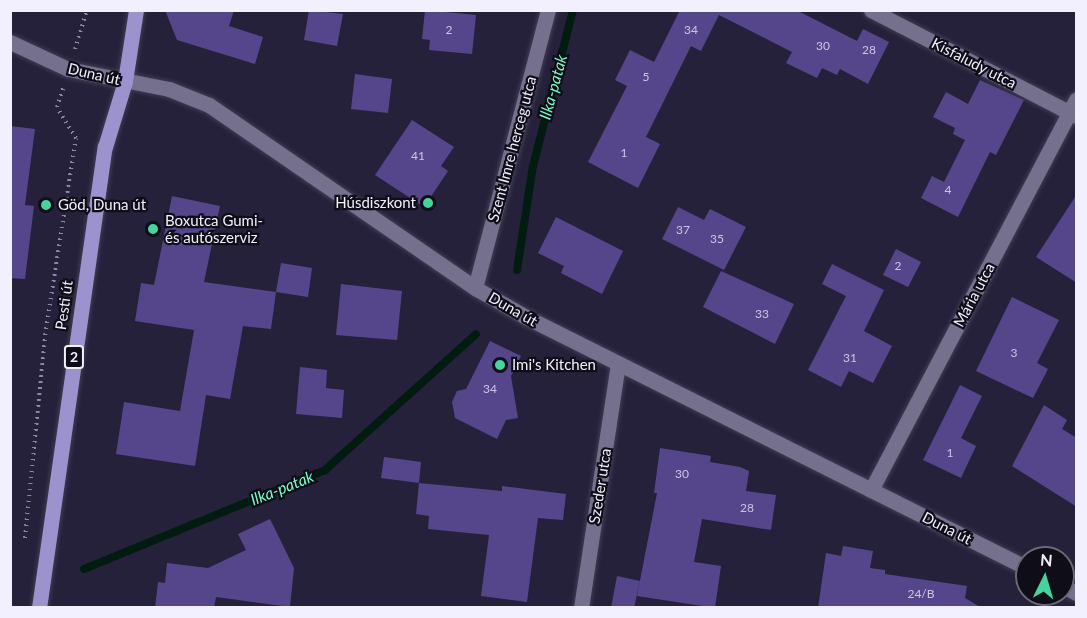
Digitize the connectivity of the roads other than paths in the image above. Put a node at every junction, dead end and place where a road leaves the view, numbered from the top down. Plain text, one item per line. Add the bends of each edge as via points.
1 (136, 10) edge
2 (548, 10) edge
3 (871, 10) edge
4 (10, 42) edge
5 (125, 81) junction
6 (1074, 110) edge
7 (476, 288) junction
8 (618, 363) junction
9 (871, 490) junction
10 (1015, 562) edge
11 (40, 601) edge
12 (581, 608) edge

1 - 5 main road, Pesti út / 2
2 - 7 street, Szent Imre herceg utca
3 - 6 street, Kisfaludy utca
4 - 5 street, Duna út via 68,69
5 - 7 street, Duna út via 169,89 209,105
5 - 11 main road, Pesti út / 2 via 105,147
6 - 9 street, Mária utca
7 - 8 street, Duna út
8 - 9 street, Duna út
8 - 12 street, Szeder utca
9 - 10 street, Duna út

